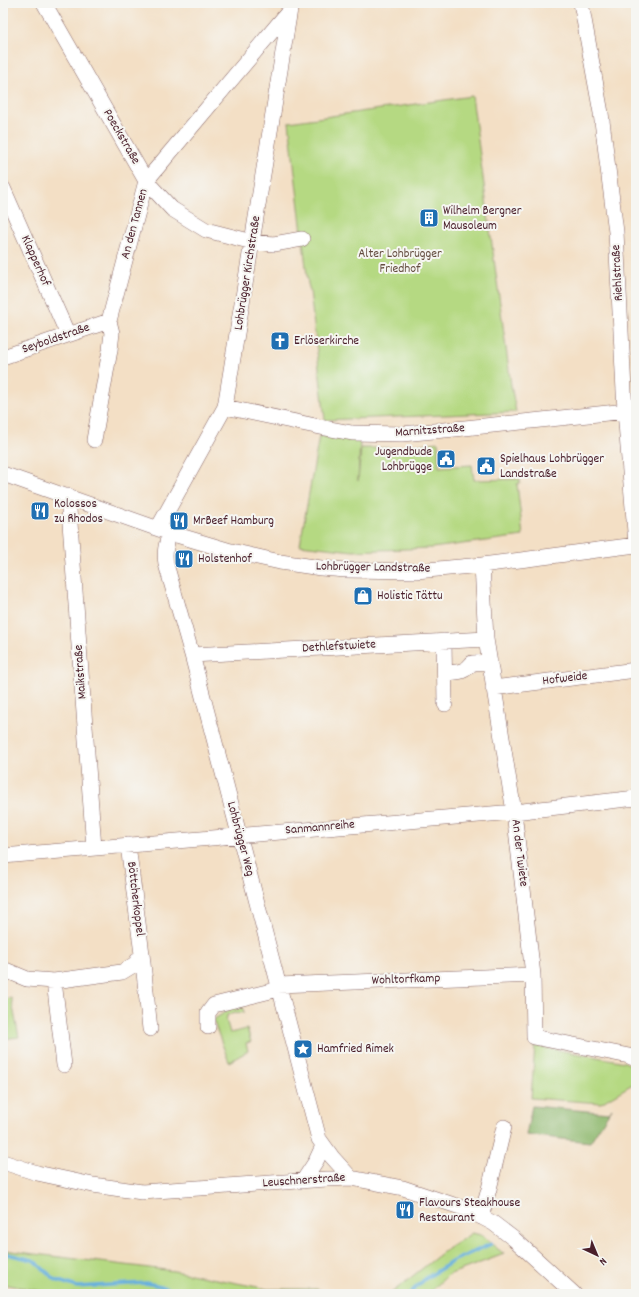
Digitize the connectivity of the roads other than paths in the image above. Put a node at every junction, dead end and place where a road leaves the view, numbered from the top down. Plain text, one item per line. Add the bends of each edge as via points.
1 (44, 3) edge
2 (581, 3) edge
3 (291, 6) edge
4 (146, 181) junction
5 (3, 188) edge
6 (302, 239) dead end
7 (253, 242) junction
8 (109, 320) junction
9 (68, 335) junction
10 (3, 357) edge
11 (225, 407) junction
12 (631, 410) edge
13 (94, 440) dead end
14 (3, 474) edge
15 (68, 496) junction
16 (164, 530) junction
17 (636, 545) edge
18 (482, 565) junction
19 (486, 639) junction
20 (444, 641) junction
21 (192, 655) junction
22 (490, 662) junction
23 (636, 670) edge
24 (445, 673) junction
25 (494, 688) junction
26 (445, 704) dead end
27 (636, 798) edge
28 (514, 812) junction
29 (239, 835) junction
30 (128, 845) junction
31 (94, 848) junction
32 (3, 856) edge
33 (142, 954) junction
34 (3, 969) edge
35 (533, 975) junction
36 (54, 981) junction
37 (279, 987) junction
38 (208, 1027) dead end
39 (150, 1029) dead end
40 (636, 1059) edge
41 (64, 1065) dead end
42 (504, 1127) dead end
43 (323, 1146) junction
44 (3, 1162) edge
45 (351, 1178) junction
46 (303, 1181) junction
47 (481, 1216) junction
48 (574, 1294) edge

1 - 4 street, Poeckstraße
2 - 12 street, Riehlstraße via 601,113 616,232
3 - 4 street, An den Tannen
3 - 7 street, Lohbrügger Kirchstraße
4 - 7 street, Poeckstraße via 172,209 206,230
4 - 8 street, An den Tannen
5 - 9 street, Klapperhof
6 - 7 street, Poeckstraße via 274,244
7 - 11 street, Lohbrügger Kirchstraße
8 - 9 street, Seyboldstraße
8 - 13 street, An den Tannen via 112,333 110,350
9 - 10 street, Seyboldstraße
11 - 12 street, Marnitzstraße via 352,433 402,434
11 - 16 street, Lohbrügger Kirchstraße
12 - 17 street, Riehlstraße
14 - 15 street, Lohbrügger Landstraße
15 - 16 street, Lohbrügger Landstraße
15 - 31 street, Maikstraße
16 - 18 street, Lohbrügger Landstraße via 260,558 321,568 416,571
16 - 21 street, Lohbrügger Weg via 164,556
17 - 18 street, Lohbrügger Landstraße
18 - 19 street, An der Twiete
19 - 20 street, Dethlefstwiete
19 - 22 street, An der Twiete
20 - 21 street, Dethlefstwiete
20 - 24 street
21 - 29 street, Lohbrügger Weg
22 - 24 street via 472,664 464,672
22 - 25 street, An der Twiete
23 - 25 street, Hofweide
24 - 26 street
25 - 28 street, An der Twiete
27 - 28 street, Sanmannreihe
28 - 29 street, Sanmannreihe
28 - 35 street, An der Twiete
29 - 30 street, Sanmannreihe
29 - 37 street, Lohbrügger Weg
30 - 31 street, Sanmannreihe
30 - 33 street, Böttcherkoppel
31 - 32 street, Sanmannreihe
33 - 36 street, Böttcherkoppel via 135,964 122,972
33 - 39 street, Böttcherkoppel
34 - 36 street, Böttcherkoppel via 27,979
35 - 37 street, Wohltorfkamp
35 - 40 street, An der Twiete via 534,1037
36 - 41 street
37 - 38 street, Wohltorfkamp via 214,1005 208,1013
37 - 43 street, Lohbrügger Weg
42 - 47 street
43 - 45 street, Lohbrügger Weg
43 - 46 street
44 - 46 street, Leuschnerstraße via 37,1173 142,1192
45 - 46 street, Leuschnerstraße
45 - 47 street, Leuschnerstraße via 403,1188
47 - 48 street, Leuschnerstraße via 514,1239

